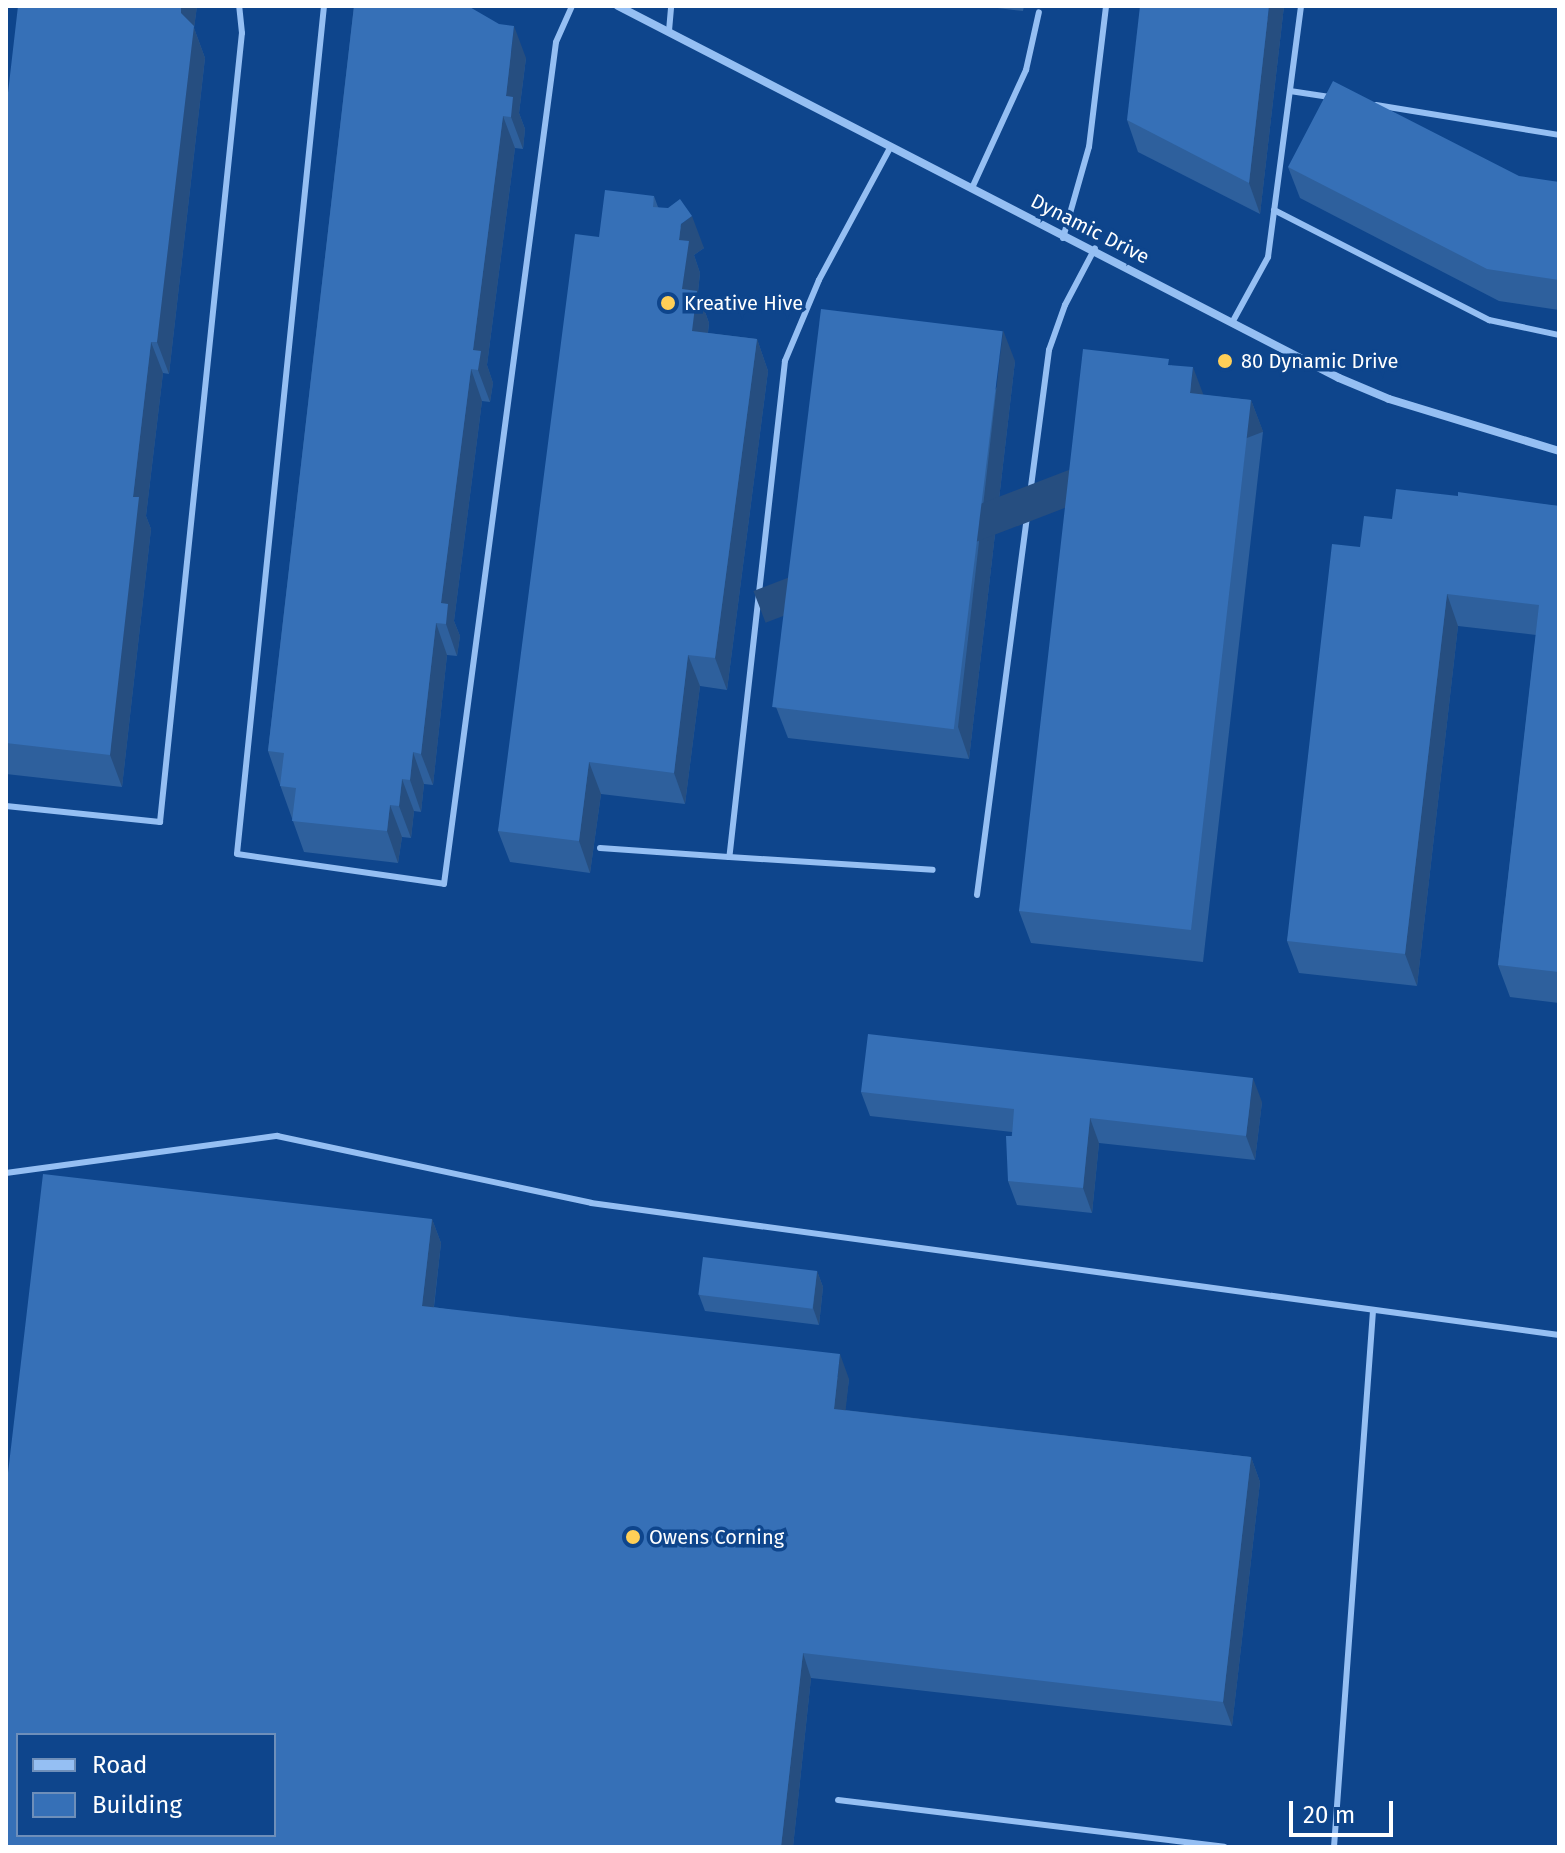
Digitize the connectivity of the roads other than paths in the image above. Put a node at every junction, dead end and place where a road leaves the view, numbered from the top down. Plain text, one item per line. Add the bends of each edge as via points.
1 (239, 6) edge
2 (324, 6) edge
3 (572, 6) edge
4 (618, 6) edge
5 (671, 6) edge
6 (1106, 6) edge
7 (1301, 6) edge
8 (1039, 12) dead end
9 (669, 31) junction
10 (1290, 91) junction
11 (1335, 98) edge
12 (1364, 103) edge
13 (1559, 135) edge
14 (890, 148) junction
15 (972, 188) junction
16 (1274, 210) junction
17 (1064, 236) junction
18 (1095, 248) junction
19 (1233, 321) junction
20 (1559, 335) edge
21 (1559, 451) edge
22 (6, 806) edge
23 (600, 848) dead end
24 (729, 857) junction
25 (933, 870) dead end
26 (977, 895) dead end
27 (6, 1173) edge
28 (1373, 1311) junction
29 (1559, 1335) edge
30 (838, 1800) dead end
31 (1224, 1847) edge
32 (1334, 1847) edge

1 - 22 lane via 242,33 160,822
2 - 3 lane via 237,854 444,884 556,42
4 - 9 street, Dynamic Drive
5 - 9 lane
6 - 17 lane via 1089,147
7 - 10 lane
8 - 15 lane via 1026,70
9 - 14 street, Dynamic Drive
10 - 11 lane
10 - 16 lane
12 - 13 lane
14 - 15 street, Dynamic Drive
14 - 24 lane via 819,280 785,361
15 - 17 street, Dynamic Drive
16 - 19 lane via 1268,257
16 - 20 lane via 1489,320
17 - 18 street, Dynamic Drive
18 - 19 street, Dynamic Drive
18 - 26 lane via 1061,312 1049,350
19 - 21 street, Dynamic Drive via 1389,399
23 - 24 lane
24 - 25 lane
27 - 28 lane via 277,1136 591,1203
28 - 29 lane
28 - 32 lane
30 - 31 lane

